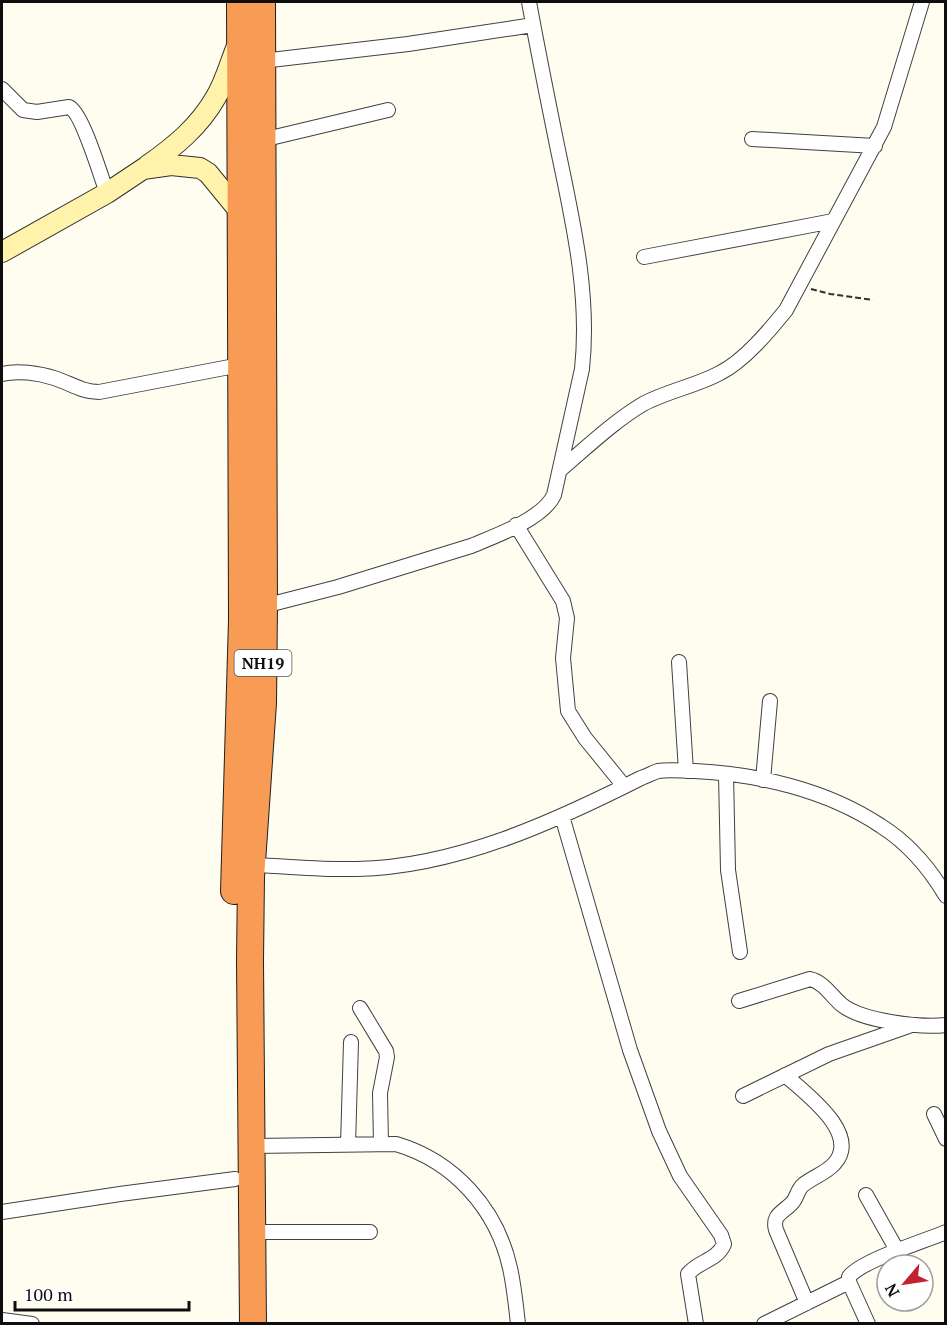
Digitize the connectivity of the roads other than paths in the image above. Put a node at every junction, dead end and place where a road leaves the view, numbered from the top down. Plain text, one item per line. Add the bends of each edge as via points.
1 (240, 2) edge
2 (262, 2) edge
3 (529, 2) edge
4 (922, 2) edge
5 (533, 25) junction
6 (240, 37) junction
7 (262, 61) junction
8 (2, 89) edge
9 (388, 110) dead end
10 (752, 139) dead end
11 (262, 140) junction
12 (875, 146) junction
13 (143, 169) junction
14 (107, 193) junction
15 (240, 212) junction
16 (833, 222) junction
17 (2, 252) edge
18 (644, 257) dead end
19 (240, 365) junction
20 (2, 374) edge
21 (560, 470) junction
22 (516, 525) junction
23 (257, 615) junction
24 (679, 662) dead end
25 (770, 701) dead end
26 (686, 771) junction
27 (726, 774) junction
28 (763, 780) junction
29 (624, 786) junction
30 (562, 816) junction
31 (252, 865) junction
32 (945, 896) edge
33 (740, 952) dead end
34 (739, 1001) dead end
35 (360, 1008) dead end
36 (945, 1025) edge
37 (909, 1026) junction
38 (351, 1042) dead end
39 (785, 1075) junction
40 (743, 1096) dead end
41 (934, 1114) dead end
42 (945, 1139) edge
43 (381, 1144) junction
44 (348, 1145) junction
45 (252, 1146) junction
46 (235, 1179) junction
47 (866, 1195) dead end
48 (2, 1212) edge
49 (253, 1232) junction
50 (370, 1232) dead end
51 (945, 1233) edge
52 (898, 1252) junction
53 (849, 1282) junction
54 (807, 1303) junction
55 (2, 1320) edge
56 (32, 1323) edge
57 (237, 1323) edge
58 (253, 1323) edge
59 (518, 1323) edge
60 (696, 1323) edge
61 (764, 1323) edge
62 (868, 1323) edge

1 - 6 highway, NH19
2 - 7 highway, NH19
3 - 5 street
4 - 12 street via 894,99
5 - 7 street
5 - 21 street via 584,297 582,369
6 - 13 street via 216,97 195,126
6 - 15 highway, NH19
7 - 11 highway, NH19
8 - 14 street via 23,110 74,109
9 - 11 street
10 - 12 street
11 - 23 highway, NH19
12 - 16 street
13 - 14 street
13 - 15 street via 171,165 200,168
14 - 17 street
15 - 19 highway, NH19
16 - 18 street
16 - 21 street via 786,310 731,367 645,403
19 - 20 street via 99,392 87,392 54,378 18,372
19 - 23 highway, NH19
21 - 22 street via 550,503
22 - 23 street via 471,546
22 - 29 street via 563,601 567,618 563,658 568,711
23 - 31 highway, NH19 via 262,703
23 - 46 highway, NH19 via 234,841
24 - 26 street
25 - 28 street
26 - 27 street
26 - 29 street via 658,771
27 - 28 street
27 - 33 street via 728,870
28 - 32 street via 823,797 883,826 925,864
29 - 30 street
30 - 31 street via 488,845 395,866 356,869
30 - 60 street via 630,1050 659,1131 680,1176 722,1235 724,1244 717,1256 688,1274
31 - 45 highway, NH19
34 - 37 street via 810,979 849,1009
35 - 43 street via 387,1057 380,1093
36 - 37 street
37 - 39 street via 829,1054
38 - 44 street
39 - 40 street
39 - 54 street via 828,1116 840,1135 840,1157 834,1165 802,1186 775,1219
41 - 42 street
43 - 44 street
43 - 59 street via 408,1147 434,1161 455,1174 477,1196 510,1267
44 - 45 street
45 - 49 highway, NH19
46 - 48 street
46 - 57 highway, NH19
47 - 52 street
49 - 50 street
49 - 58 highway, NH19
51 - 52 street
52 - 53 street via 852,1273
53 - 54 street
53 - 62 street
54 - 61 street
55 - 56 street

